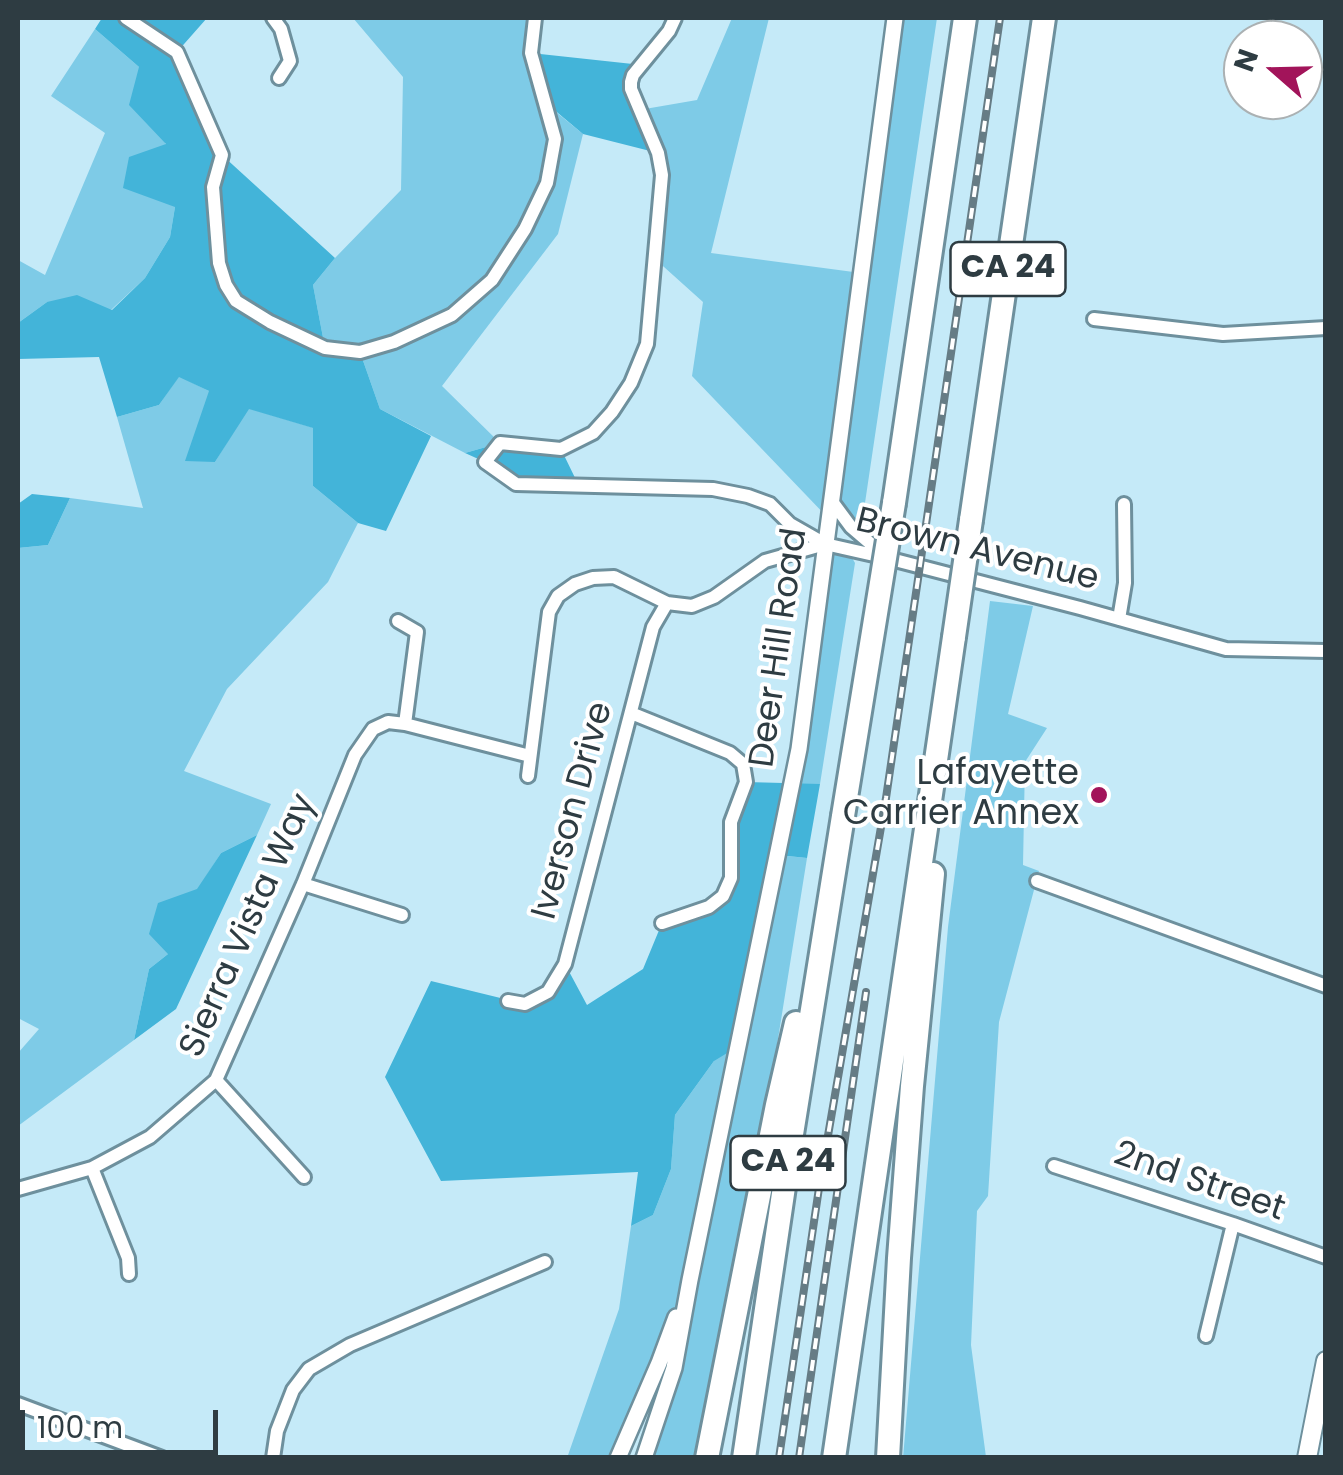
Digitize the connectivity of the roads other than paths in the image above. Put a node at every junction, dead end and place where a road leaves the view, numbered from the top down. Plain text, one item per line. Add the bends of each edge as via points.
1 (126, 18) edge
2 (273, 18) edge
3 (534, 18) edge
4 (675, 18) edge
5 (895, 18) edge
6 (965, 18) edge
7 (1044, 18) edge
8 (279, 78) dead end
9 (1094, 319) dead end
10 (1326, 328) edge
11 (831, 500) junction
12 (1124, 504) dead end
13 (826, 544) junction
14 (887, 558) junction
15 (666, 603) junction
16 (1119, 619) junction
17 (398, 621) dead end
18 (1326, 651) edge
19 (631, 714) junction
20 (405, 724) junction
21 (943, 738) junction
22 (530, 756) junction
23 (528, 776) dead end
24 (834, 870) junction
25 (1037, 881) dead end
26 (303, 884) junction
27 (402, 915) dead end
28 (662, 923) dead end
29 (1326, 986) edge
30 (508, 1001) dead end
31 (216, 1080) junction
32 (1054, 1166) dead end
33 (92, 1168) junction
34 (304, 1177) dead end
35 (18, 1188) edge
36 (1233, 1224) junction
37 (1326, 1258) edge
38 (545, 1262) dead end
39 (129, 1274) dead end
40 (690, 1280) junction
41 (1206, 1336) dead end
42 (1326, 1362) edge
43 (18, 1404) edge
44 (162, 1458) edge
45 (273, 1458) edge
46 (618, 1458) edge
47 (644, 1458) edge
48 (707, 1458) edge
49 (744, 1458) edge
50 (834, 1458) edge
51 (888, 1458) edge
52 (1307, 1458) edge

1 - 3 street via 177,52 222,156 213,186 218,262 236,300 325,348 360,352 452,315 492,280 525,229 547,182 555,139 531,53
2 - 8 street via 290,61
4 - 13 street, Brown Avenue via 631,82 662,174 647,344 631,382 593,433 561,449 500,442 485,462 516,484 713,489 748,496
5 - 11 street, Deer Hill Road
6 - 24 highway, CA 24, bridge
7 - 21 highway, CA 24, bridge
9 - 10 street via 1223,334
11 - 13 street, Deer Hill Road
11 - 14 street
12 - 16 street
13 - 14 street, Brown Avenue
13 - 15 street via 765,560 692,606
13 - 40 street, Deer Hill Road via 798,749
14 - 16 street, Brown Avenue
15 - 19 street, Iverson Drive
15 - 22 street via 614,577 592,578 558,596 548,612
16 - 18 street, Brown Avenue via 1226,650
17 - 20 street via 417,632
19 - 28 street via 730,753 743,764 746,782 731,822 730,878 723,896
19 - 30 street, Iverson Drive via 565,964 548,992 525,1004
20 - 22 street
20 - 26 street, Sierra Vista Way via 388,722 373,730 355,755
21 - 50 highway, CA 24
21 - 51 highway via 904,1180
22 - 23 street
24 - 48 highway via 780,1091
24 - 49 highway, CA 24
25 - 29 street
26 - 27 street
26 - 31 street, Sierra Vista Way
31 - 33 street, Sierra Vista Way via 150,1138
31 - 34 street
32 - 36 street, 2nd Street
33 - 35 street, Sierra Vista Way
33 - 39 street
36 - 37 street, 2nd Street
36 - 41 street
38 - 45 street via 350,1344 309,1369 276,1431
40 - 46 street, Deer Hill Road
40 - 47 street, Deer Hill Road via 674,1368
42 - 52 main road
43 - 44 street

